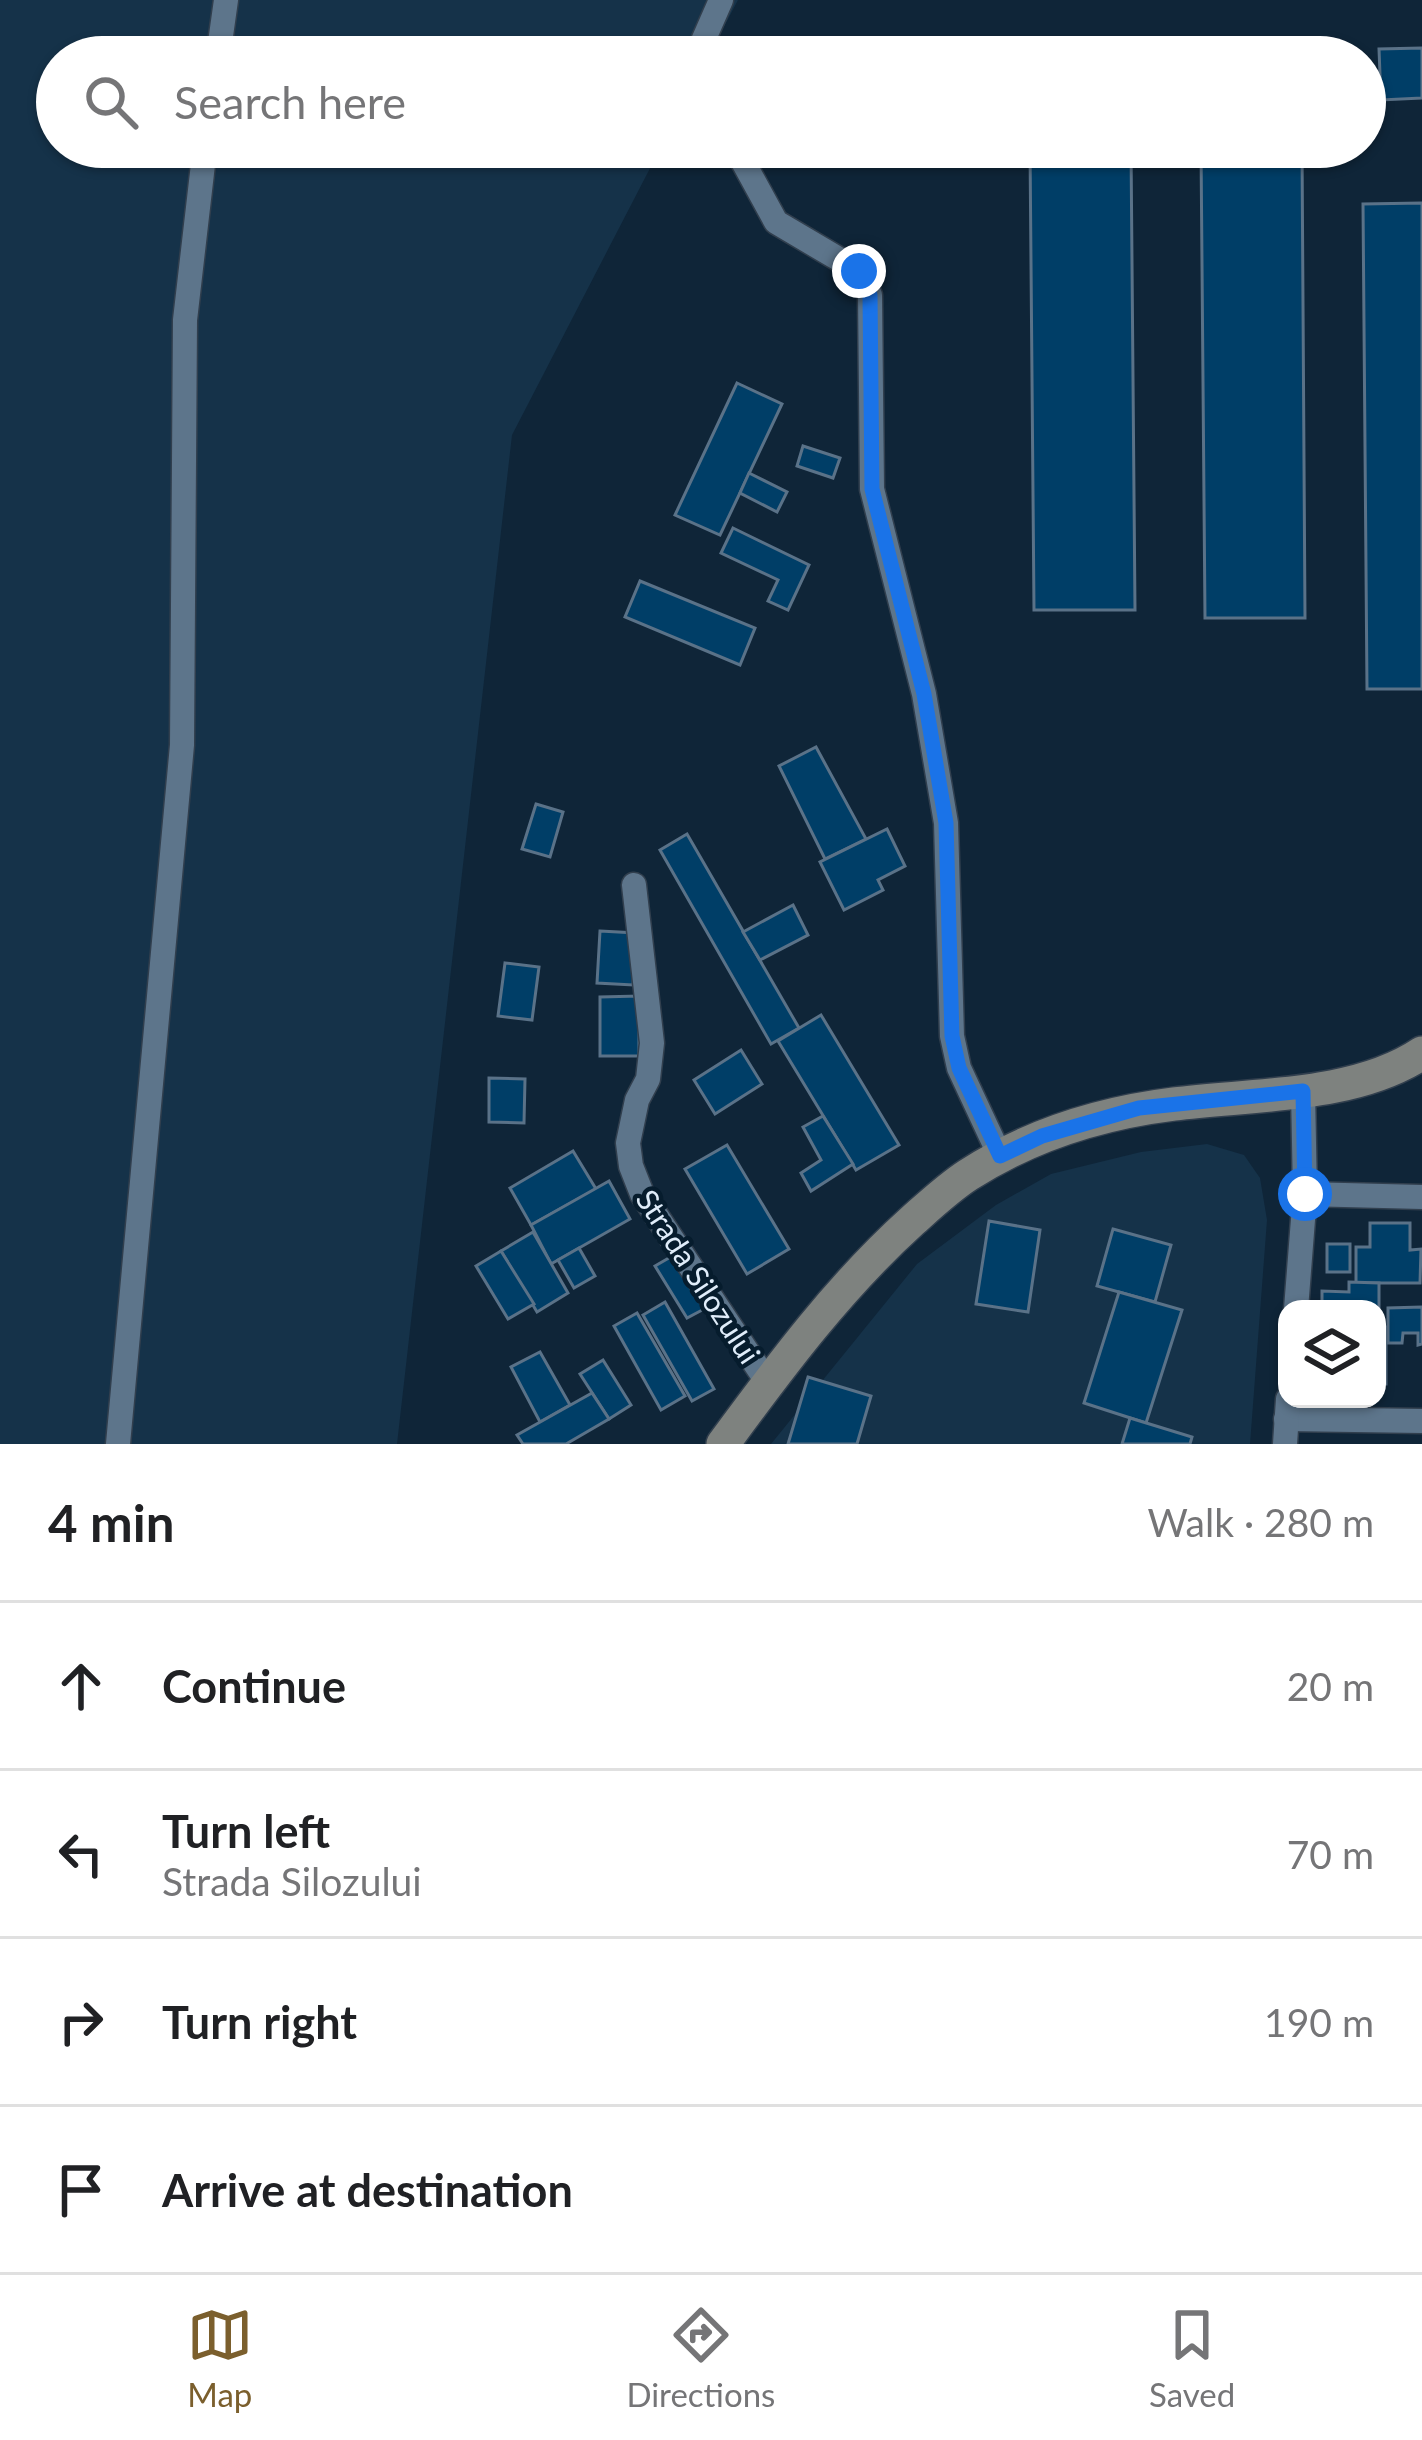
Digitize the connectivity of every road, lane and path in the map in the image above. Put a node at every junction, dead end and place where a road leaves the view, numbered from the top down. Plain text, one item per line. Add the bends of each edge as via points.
1 (226, 0) edge
2 (721, 0) edge
3 (221, 36) edge
4 (705, 36) edge
5 (203, 168) edge
6 (746, 168) edge
7 (634, 885) dead end
8 (1422, 1053) edge
9 (1303, 1091) junction
10 (1000, 1156) junction
11 (1305, 1194) junction
12 (1422, 1197) edge
13 (1297, 1300) edge
14 (768, 1383) junction
15 (1287, 1421) edge
16 (1422, 1421) edge
17 (118, 1444) edge
18 (723, 1444) edge

1 - 3 street
2 - 4 street
5 - 17 street via 185,320 182,745
6 - 10 street via 776,222 859,271 870,295 872,489 924,694 946,823 952,1036
7 - 14 street, Strada Silozului via 652,1043 628,1143 631,1166
8 - 9 main road, Strada Silozului via 1369,1078
9 - 10 main road, Strada Silozului via 1139,1108
9 - 11 street
10 - 14 main road, Strada Silozului via 872,1258
11 - 12 street
11 - 13 street
14 - 18 main road, Strada Silozului
15 - 16 street

